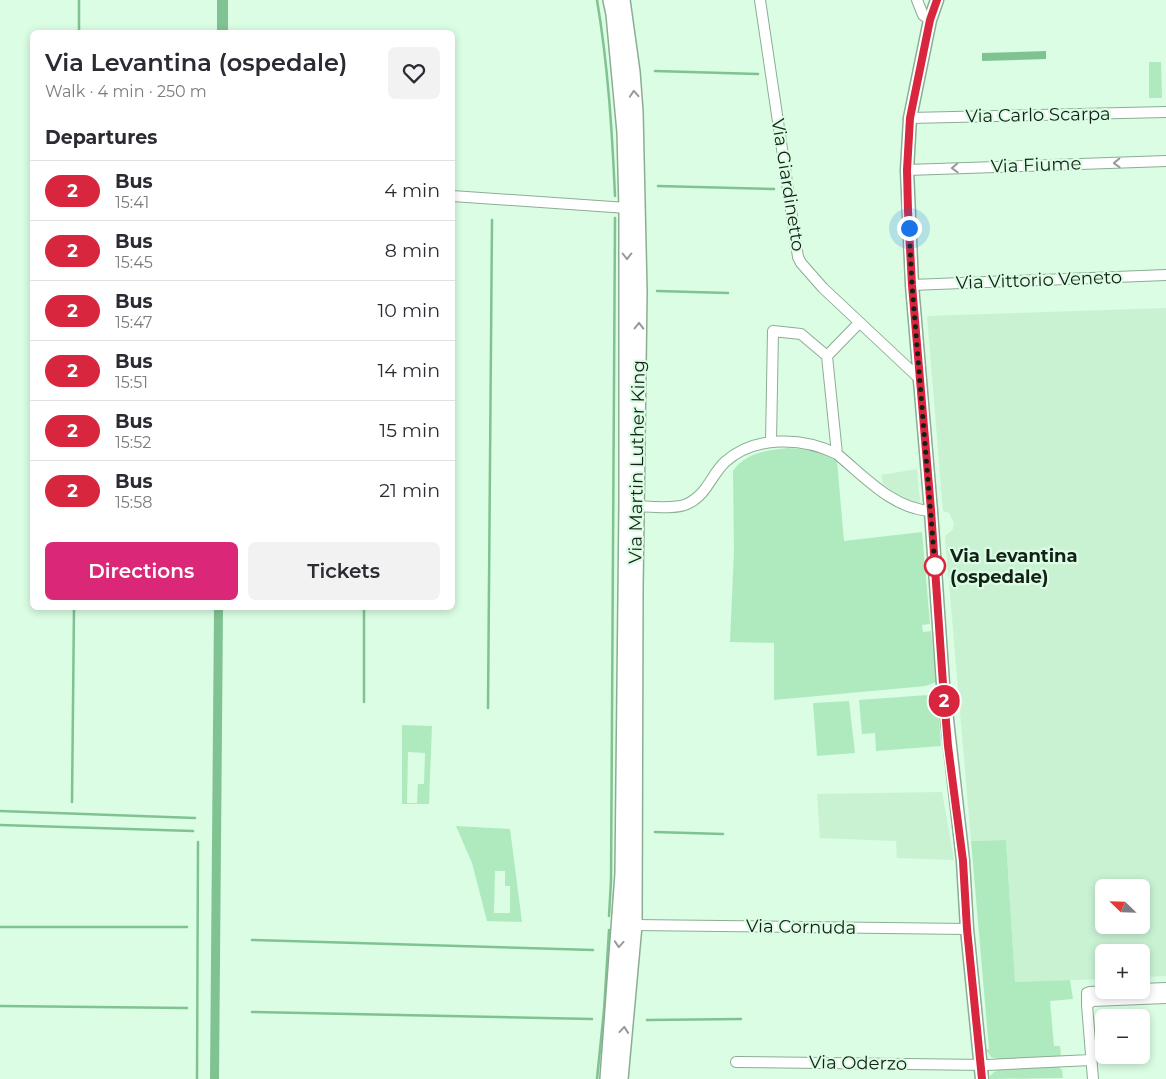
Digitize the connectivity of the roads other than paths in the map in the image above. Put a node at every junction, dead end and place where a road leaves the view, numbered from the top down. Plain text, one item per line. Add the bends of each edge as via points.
1 (611, 0) edge
2 (622, 0) edge
3 (760, 0) edge
4 (917, 0) edge
5 (937, 0) edge
6 (930, 20) junction
7 (1166, 112) edge
8 (910, 118) junction
9 (1166, 162) edge
10 (907, 170) junction
11 (455, 196) edge
12 (627, 208) junction
13 (1166, 275) edge
14 (912, 285) junction
15 (859, 323) junction
16 (828, 356) junction
17 (921, 380) junction
18 (771, 442) junction
19 (837, 454) junction
20 (632, 506) junction
21 (931, 510) junction
22 (627, 924) junction
23 (967, 929) junction
24 (1166, 988) edge
25 (1150, 989) edge
26 (1095, 992) edge
27 (1166, 998) edge
28 (1087, 1004) junction
29 (1091, 1060) junction
30 (736, 1062) dead end
31 (980, 1065) junction
32 (608, 1079) edge
33 (620, 1079) edge
34 (982, 1079) edge
35 (1093, 1079) edge

1 - 12 main road, Via Martin Luther King via 625,132
20 -> 2 main road, Via Martin Luther King via 639,292 637,179 632,72
3 - 15 street, Via Giardinetto via 798,258 812,277
4 - 6 street via 923,15
5 - 6 street
6 - 8 street
7 - 8 street, Via Carlo Scarpa
8 - 10 street
9 -> 10 street, Via Fiume
10 - 14 street
11 - 12 street
12 -> 20 main road, Via Martin Luther King
13 - 14 street, Via Vittorio Veneto
14 - 17 street
15 - 16 street
15 - 17 street, Via Giardinetto
16 - 18 street via 801,334 773,331
16 - 19 street
17 - 21 street
18 - 19 street via 806,443
18 - 20 street via 739,453 725,462 697,499 685,505
19 - 21 street via 895,500 914,509
20 - 22 main road, Via Martin Luther King via 625,589 623,866
21 - 23 street via 948,746 963,861
22 - 23 street, Via Cornuda
22 -> 32 main road, Via Martin Luther King
33 -> 22 main road, Via Martin Luther King
23 - 31 street
24 - 25 street
26 - 28 street via 1086,997
27 - 28 street via 1092,1001
28 - 29 street
29 - 31 street, Via Oderzo
29 - 35 street
30 - 31 street, Via Oderzo
31 - 34 street

